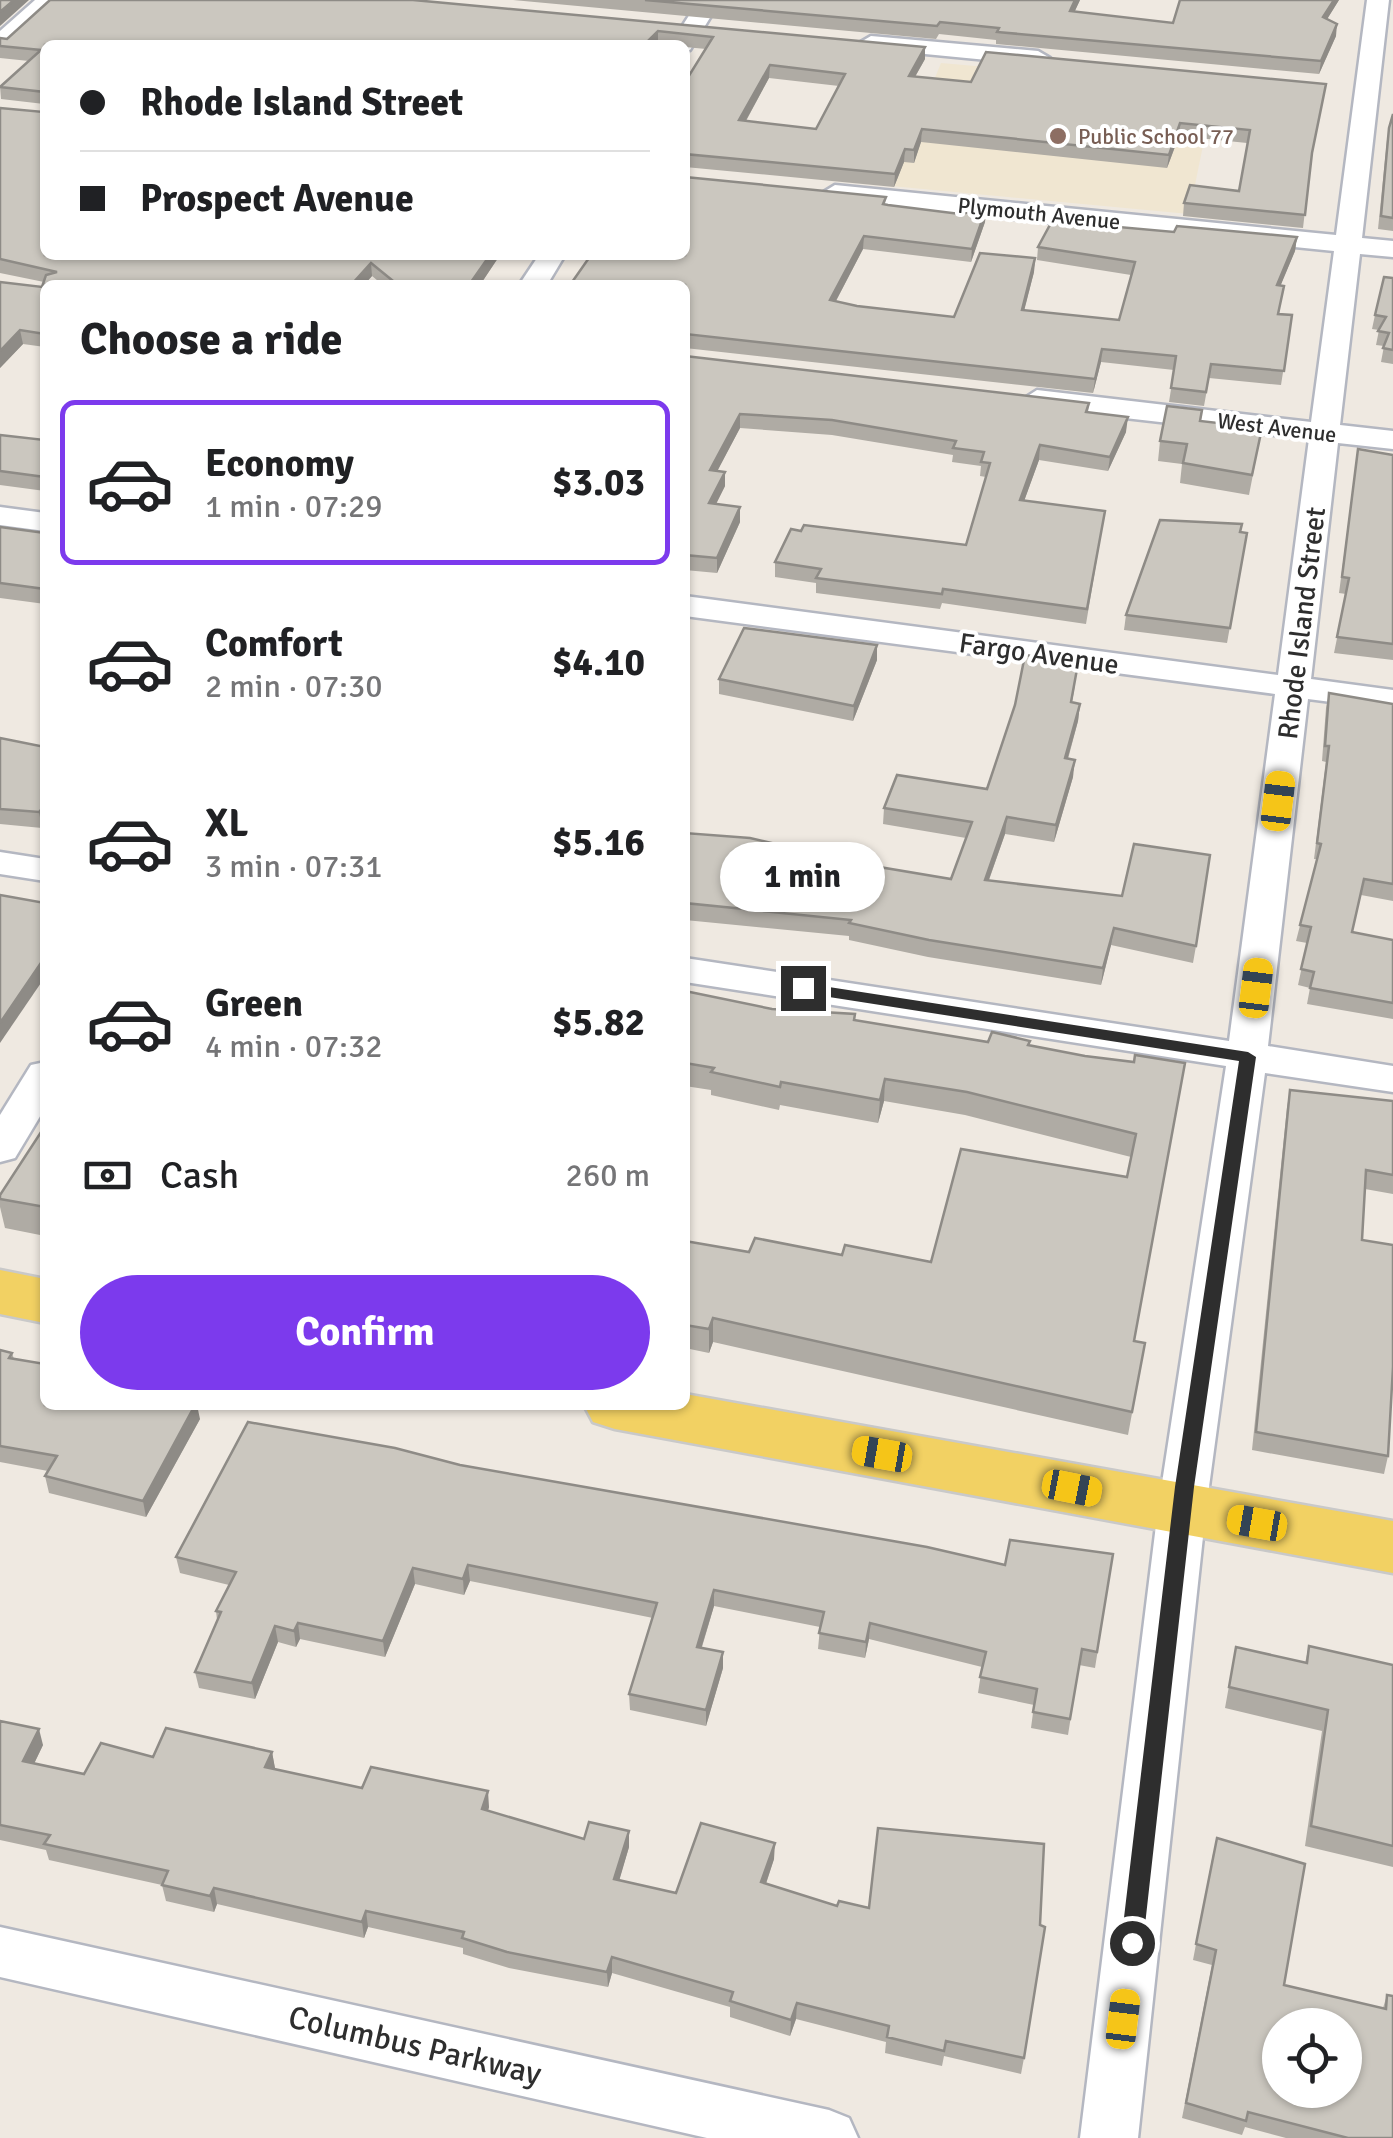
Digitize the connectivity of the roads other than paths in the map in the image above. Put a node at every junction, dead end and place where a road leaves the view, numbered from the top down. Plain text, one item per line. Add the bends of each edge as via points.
1 (48, 0) edge
2 (710, 0) edge
3 (1378, 0) edge
4 (664, 24) edge
5 (728, 30) edge
6 (687, 36) edge
7 (844, 40) edge
8 (0, 43) edge
9 (1057, 60) edge
10 (1365, 88) edge
11 (818, 191) edge
12 (1350, 244) junction
13 (1393, 249) edge
14 (1013, 396) edge
15 (1326, 432) junction
16 (1393, 440) edge
17 (0, 516) edge
18 (40, 521) edge
19 (690, 607) edge
20 (1292, 687) junction
21 (1393, 700) edge
22 (0, 863) edge
23 (40, 869) edge
24 (690, 971) edge
25 (1248, 1057) junction
26 (1393, 1079) edge
27 (40, 1084) edge
28 (0, 1148) edge
29 (0, 1292) edge
30 (40, 1300) edge
31 (642, 1410) edge
32 (1182, 1509) junction
33 (1393, 1547) edge
34 (0, 1952) edge
35 (829, 2138) edge
36 (1109, 2138) edge

1 - 8 street
2 - 6 street
3 - 10 street, Rhode Island Street
4 - 6 street
5 - 6 street
7 - 9 street
10 - 12 street, Rhode Island Street
11 - 12 street, Plymouth Avenue
12 - 13 street, Plymouth Avenue
12 - 15 street, Rhode Island Street
14 - 15 street, West Avenue
15 - 16 street, West Avenue
15 - 20 street, Rhode Island Street
17 - 18 street
19 - 20 street, Fargo Avenue
20 - 21 street, Fargo Avenue
20 - 25 street, Rhode Island Street
22 - 23 street
24 - 25 street
25 - 26 street
25 - 32 street, Rhode Island Street
27 - 28 street
29 - 30 main road
31 - 32 main road
32 - 33 main road
32 - 36 street, Rhode Island Street
34 - 35 street, Columbus Parkway

